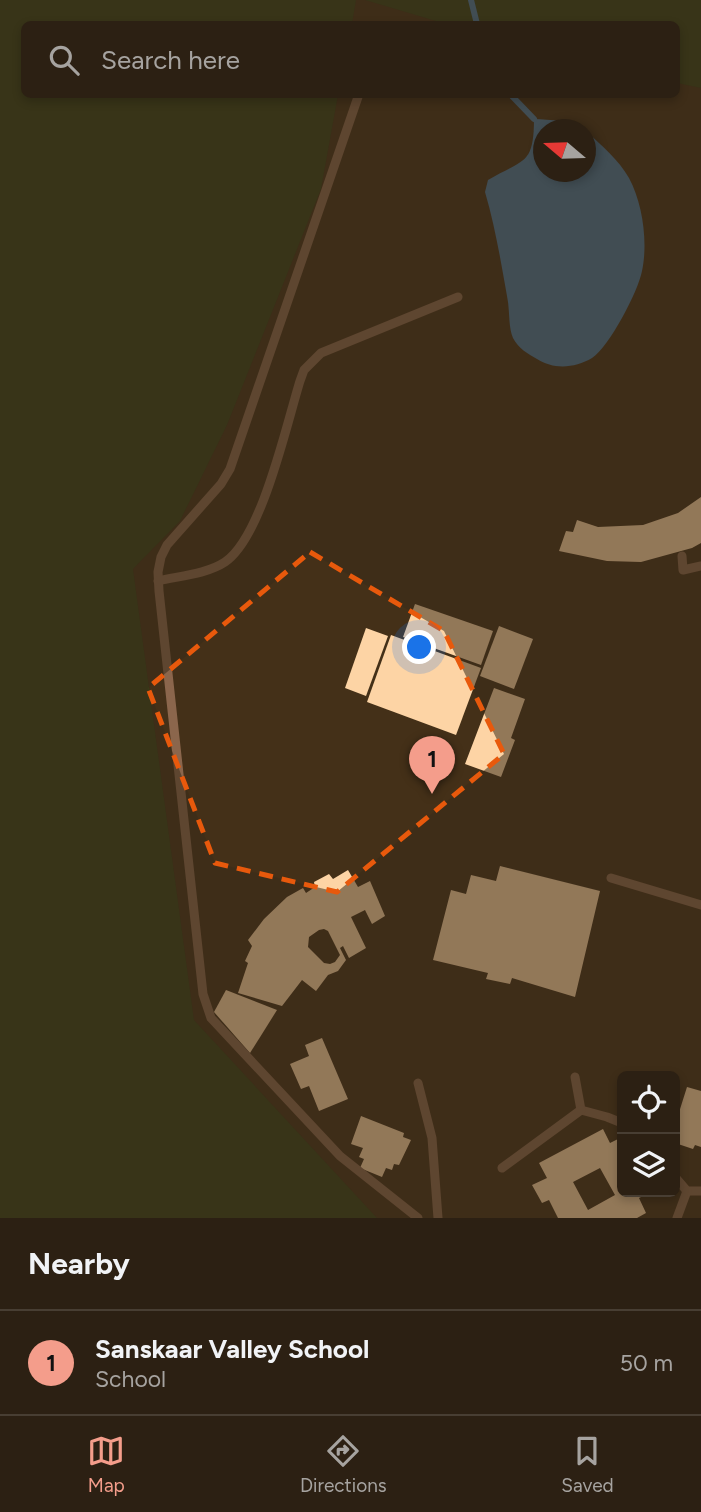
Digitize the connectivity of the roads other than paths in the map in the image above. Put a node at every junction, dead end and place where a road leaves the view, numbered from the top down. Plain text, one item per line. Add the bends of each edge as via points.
1 (358, 98) edge
2 (457, 297) dead end
3 (682, 556) dead end
4 (701, 566) edge
5 (158, 581) junction
6 (611, 878) dead end
7 (701, 905) edge
8 (575, 1077) dead end
9 (418, 1083) dead end
10 (581, 1110) junction
11 (617, 1122) edge
12 (502, 1168) dead end
13 (680, 1183) edge
14 (687, 1191) junction
15 (701, 1191) edge
16 (418, 1218) edge
17 (438, 1218) edge
18 (677, 1218) edge

1 - 5 lane via 230,470 167,545
2 - 5 lane via 321,353 311,362 300,381 257,519 245,541 217,567
3 - 4 lane via 683,570
5 - 16 lane via 203,994 211,1018 340,1156
6 - 7 lane
8 - 10 lane
9 - 17 lane via 432,1138
10 - 11 lane
10 - 12 lane
13 - 14 lane
14 - 15 lane
14 - 18 lane

